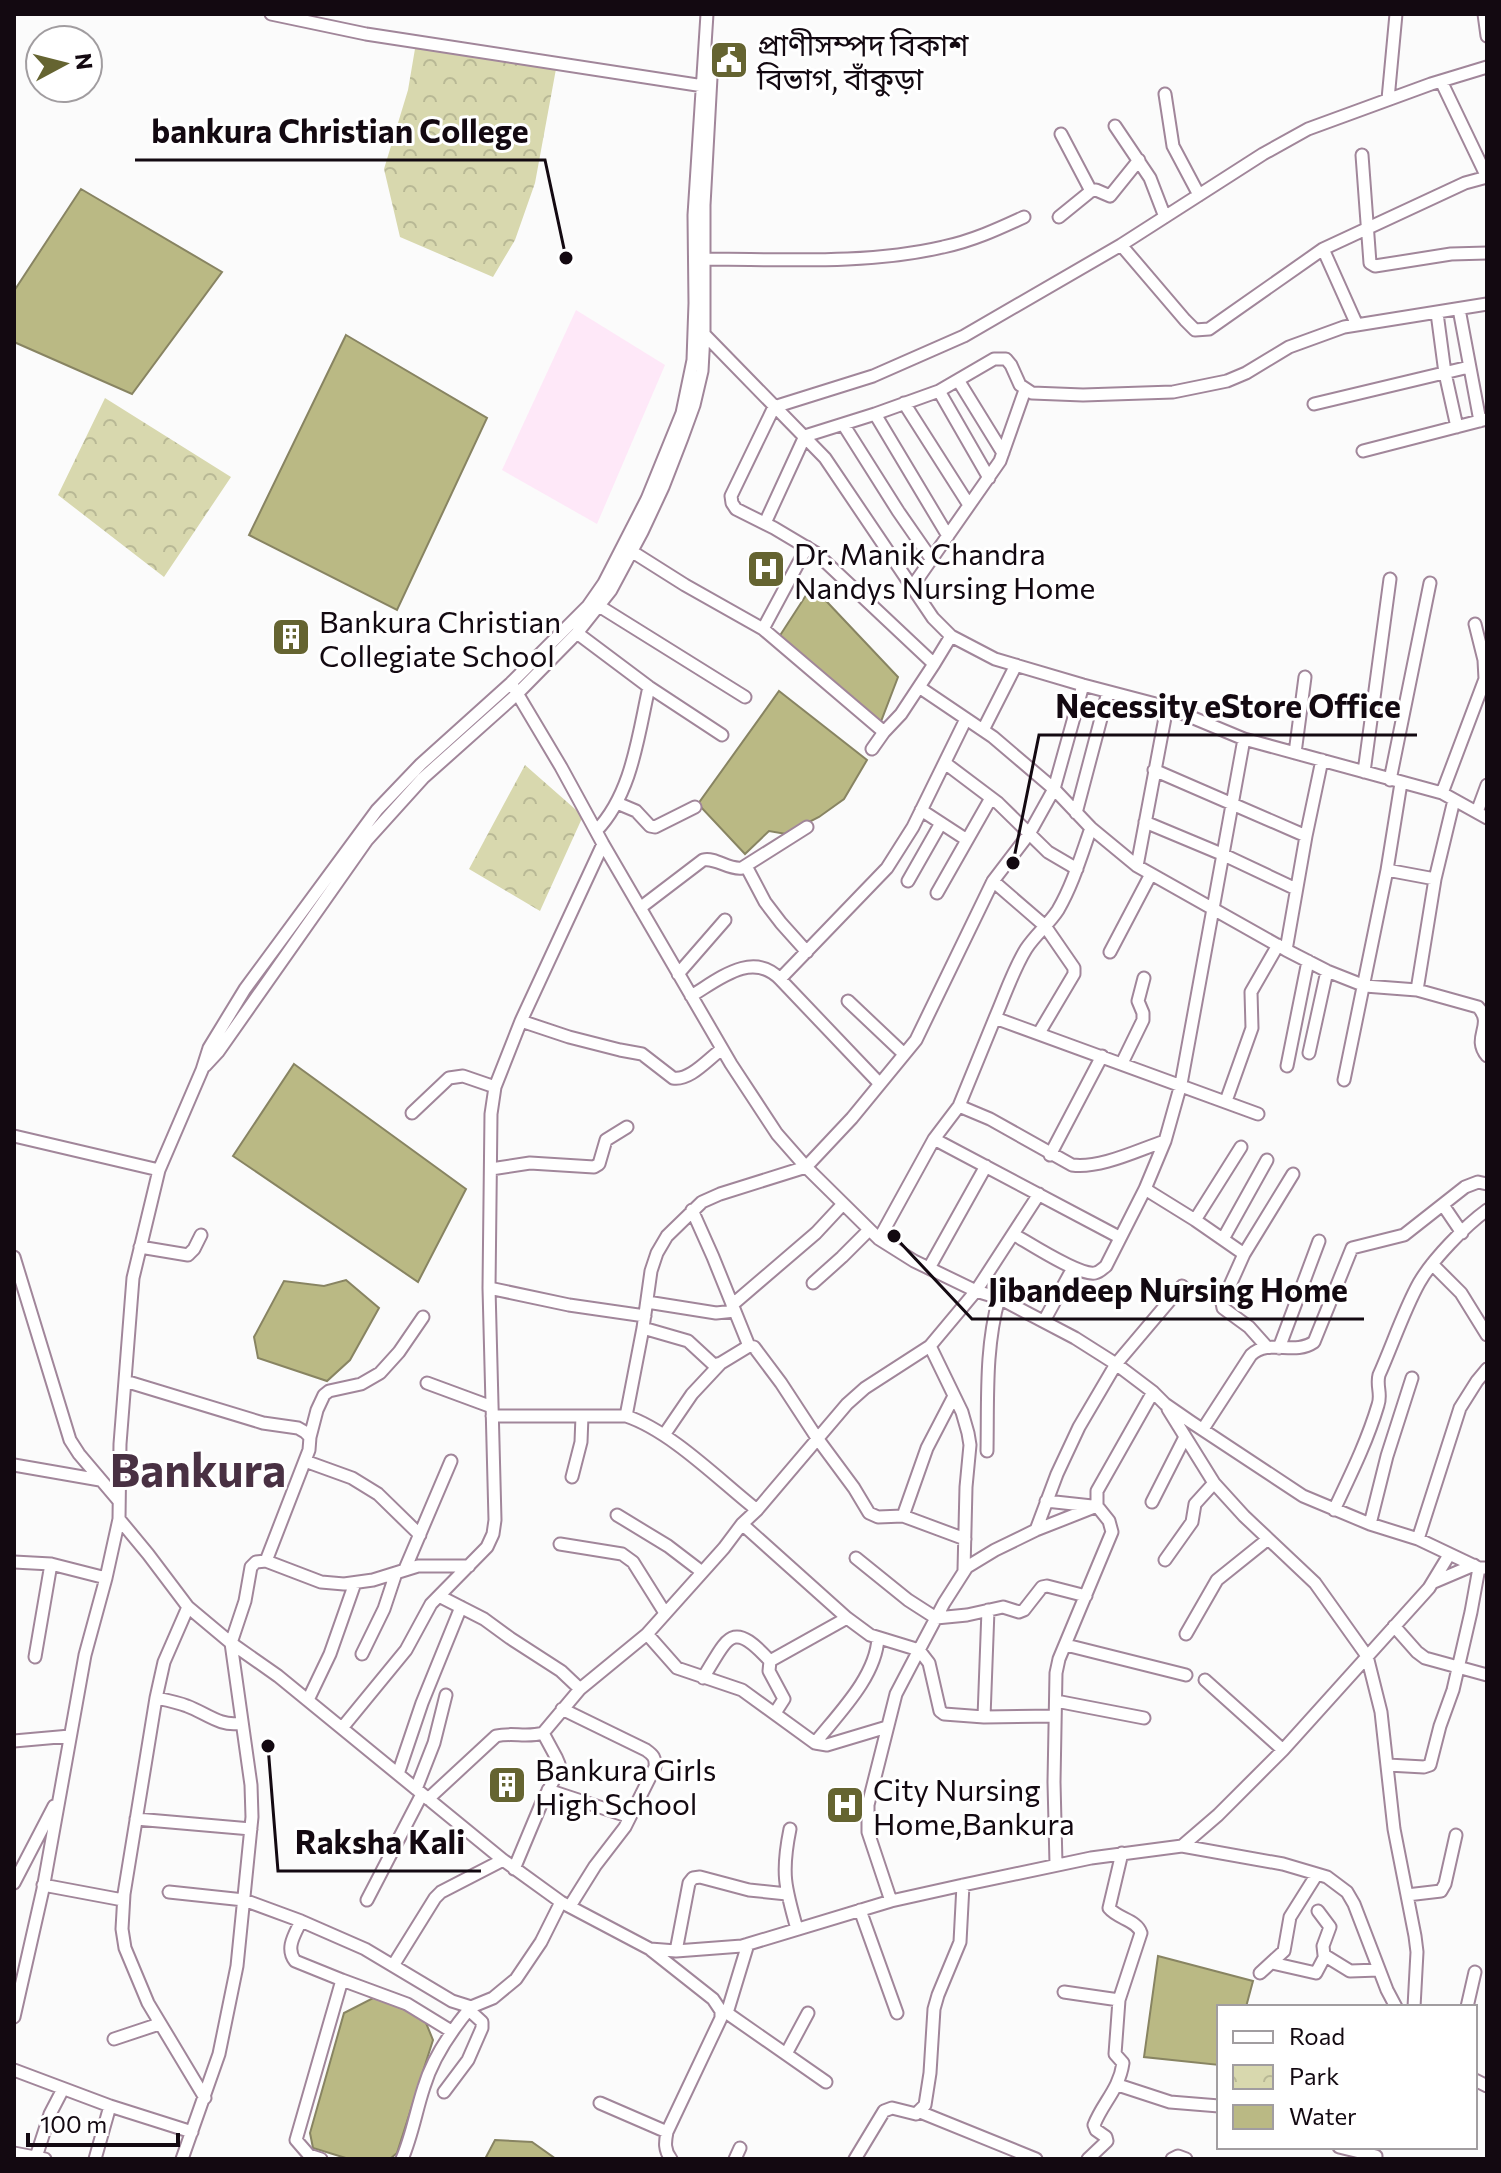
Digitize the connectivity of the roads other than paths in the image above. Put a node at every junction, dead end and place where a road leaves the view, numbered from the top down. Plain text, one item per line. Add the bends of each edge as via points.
1 (271, 14) edge
2 (707, 14) edge
3 (715, 14) edge
4 (1396, 14) edge
5 (1484, 14) edge
6 (1487, 36) edge
7 (1487, 67) edge
8 (1441, 81) junction
9 (706, 86) junction
10 (1165, 94) dead end
11 (1388, 99) junction
12 (1115, 126) dead end
13 (1061, 134) dead end
14 (1362, 155) dead end
15 (1139, 160) junction
16 (1487, 177) edge
17 (1091, 191) junction
18 (1199, 195) junction
19 (1024, 217) dead end
20 (1059, 217) dead end
21 (1165, 217) junction
22 (1367, 228) junction
23 (1121, 245) junction
24 (1323, 249) junction
25 (1487, 253) edge
26 (702, 259) junction
27 (1487, 304) edge
28 (1459, 309) junction
29 (1437, 313) junction
30 (1357, 325) junction
31 (699, 330) junction
32 (1469, 367) junction
33 (1445, 373) junction
34 (958, 380) junction
35 (1025, 390) junction
36 (939, 391) junction
37 (904, 403) junction
38 (1314, 404) dead end
39 (774, 407) junction
40 (875, 414) junction
41 (1483, 420) edge
42 (843, 424) junction
43 (1457, 427) junction
44 (805, 436) junction
45 (1363, 451) dead end
46 (1003, 453) junction
47 (989, 478) junction
48 (969, 505) junction
49 (765, 523) junction
50 (948, 536) junction
51 (807, 547) junction
52 (628, 549) junction
53 (932, 560) junction
54 (1390, 579) dead end
55 (1430, 583) dead end
56 (912, 587) junction
57 (599, 606) junction
58 (1475, 624) dead end
59 (763, 629) junction
60 (577, 633) junction
61 (951, 636) junction
62 (934, 664) junction
63 (1016, 665) junction
64 (1305, 677) dead end
65 (1083, 685) junction
66 (649, 687) junction
67 (919, 687) junction
68 (514, 689) junction
69 (1108, 692) junction
70 (745, 697) dead end
71 (1167, 707) junction
72 (966, 719) junction
73 (983, 730) junction
74 (884, 732) junction
75 (722, 735) dead end
76 (1244, 739) junction
77 (872, 749) dead end
78 (1295, 753) junction
79 (1322, 760) junction
80 (945, 763) junction
81 (1154, 770) junction
82 (1364, 772) junction
83 (1396, 781) junction
84 (1487, 785) edge
85 (1054, 789) junction
86 (1442, 793) junction
87 (991, 798) junction
88 (1454, 800) junction
89 (617, 803) junction
90 (1231, 804) junction
91 (695, 807) dead end
92 (921, 810) junction
93 (1076, 813) junction
94 (1482, 815) edge
95 (1145, 822) junction
96 (941, 823) junction
97 (807, 827) dead end
98 (1091, 828) junction
99 (596, 831) junction
100 (1029, 834) junction
101 (1306, 836) junction
102 (967, 840) junction
103 (603, 844) junction
104 (1224, 855) junction
105 (746, 866) junction
106 (1137, 866) junction
107 (1077, 869) junction
108 (1387, 870) junction
109 (1151, 874) junction
110 (1435, 879) junction
111 (908, 881) dead end
112 (993, 881) junction
113 (1296, 889) junction
114 (937, 893) dead end
115 (640, 908) junction
116 (1214, 908) junction
117 (725, 920) dead end
118 (1045, 926) junction
119 (1282, 948) junction
120 (807, 952) junction
121 (1110, 952) dead end
122 (1308, 961) junction
123 (1327, 971) junction
124 (678, 974) junction
125 (1144, 978) dead end
126 (780, 979) junction
127 (1365, 986) junction
128 (1417, 990) junction
129 (691, 996) junction
130 (848, 1001) dead end
131 (995, 1018) junction
132 (521, 1021) junction
133 (1039, 1033) junction
134 (722, 1049) junction
135 (1309, 1053) dead end
136 (904, 1054) junction
137 (1102, 1056) junction
138 (1487, 1056) edge
139 (1122, 1063) junction
140 (1287, 1066) dead end
141 (1344, 1080) dead end
142 (880, 1084) junction
143 (1181, 1084) junction
144 (495, 1087) junction
145 (1226, 1101) junction
146 (959, 1106) junction
147 (412, 1113) dead end
148 (1258, 1114) dead end
149 (627, 1127) dead end
150 (14, 1136) edge
151 (934, 1139) junction
152 (1165, 1141) junction
153 (1241, 1147) dead end
154 (1050, 1155) junction
155 (1267, 1160) dead end
156 (986, 1166) junction
157 (806, 1167) junction
158 (491, 1169) junction
159 (159, 1170) junction
160 (1293, 1174) dead end
161 (1487, 1184) edge
162 (1145, 1189) junction
163 (1039, 1194) junction
164 (843, 1204) junction
165 (1443, 1205) junction
166 (692, 1210) junction
167 (1487, 1210) edge
168 (1195, 1220) junction
169 (869, 1230) junction
170 (1462, 1233) junction
171 (1013, 1234) junction
172 (201, 1235) dead end
173 (1119, 1237) junction
174 (879, 1239) junction
175 (1223, 1239) junction
176 (1319, 1241) dead end
177 (140, 1247) junction
178 (1244, 1254) junction
179 (14, 1257) edge
180 (1432, 1264) junction
181 (929, 1268) junction
182 (1073, 1268) junction
183 (813, 1283) dead end
184 (1182, 1286) dead end
185 (489, 1288) junction
186 (976, 1291) junction
187 (999, 1298) junction
188 (647, 1302) junction
189 (734, 1308) junction
190 (423, 1317) dead end
191 (1044, 1321) junction
192 (644, 1322) junction
193 (1487, 1335) edge
194 (749, 1346) junction
195 (930, 1346) junction
196 (1266, 1346) junction
197 (1279, 1348) junction
198 (721, 1363) junction
199 (1116, 1364) junction
200 (1487, 1369) edge
201 (1412, 1378) dead end
202 (125, 1381) junction
203 (427, 1383) dead end
204 (1153, 1392) junction
205 (954, 1396) junction
206 (1165, 1404) junction
207 (492, 1412) junction
208 (582, 1416) junction
209 (626, 1416) junction
210 (1203, 1429) junction
211 (664, 1435) junction
212 (310, 1437) junction
213 (1185, 1437) junction
214 (817, 1438) junction
215 (987, 1451) dead end
216 (305, 1461) junction
217 (451, 1461) dead end
218 (14, 1465) edge
219 (572, 1477) dead end
220 (100, 1480) junction
221 (1214, 1483) junction
222 (118, 1500) junction
223 (1046, 1501) junction
224 (1152, 1502) dead end
225 (1097, 1506) junction
226 (757, 1510) junction
227 (1334, 1510) junction
228 (617, 1515) dead end
229 (903, 1516) junction
230 (119, 1519) junction
231 (742, 1524) junction
232 (1370, 1524) junction
233 (1036, 1530) junction
234 (420, 1535) junction
235 (965, 1539) junction
236 (1268, 1539) junction
237 (1418, 1539) junction
238 (560, 1544) dead end
239 (1449, 1555) junction
240 (856, 1558) dead end
241 (1165, 1560) dead end
242 (266, 1561) junction
243 (14, 1562) edge
244 (51, 1564) junction
245 (469, 1566) junction
246 (1480, 1567) edge
247 (964, 1570) junction
248 (400, 1571) junction
249 (702, 1572) junction
250 (106, 1578) junction
251 (1433, 1582) junction
252 (355, 1583) junction
253 (439, 1596) junction
254 (1086, 1596) junction
255 (188, 1607) junction
256 (461, 1607) junction
257 (988, 1610) junction
258 (665, 1613) junction
259 (847, 1618) junction
260 (936, 1618) junction
261 (1394, 1626) junction
262 (647, 1634) junction
263 (1186, 1634) dead end
264 (878, 1638) junction
265 (231, 1643) junction
266 (1066, 1645) junction
267 (919, 1650) junction
268 (362, 1654) dead end
269 (1367, 1656) junction
270 (35, 1657) dead end
271 (770, 1661) junction
272 (1458, 1668) junction
273 (1186, 1675) dead end
274 (1487, 1675) edge
275 (703, 1678) junction
276 (1205, 1680) dead end
277 (580, 1689) junction
278 (446, 1695) dead end
279 (156, 1698) junction
280 (308, 1700) junction
281 (1056, 1701) junction
282 (562, 1709) junction
283 (775, 1713) junction
284 (1055, 1716) junction
285 (984, 1717) junction
286 (1144, 1718) dead end
287 (241, 1723) junction
288 (887, 1727) junction
289 (342, 1728) junction
290 (543, 1733) junction
291 (70, 1736) junction
292 (14, 1741) edge
293 (815, 1743) junction
294 (1283, 1750) junction
295 (1388, 1765) junction
296 (398, 1774) junction
297 (548, 1790) junction
298 (422, 1794) junction
299 (60, 1796) junction
300 (630, 1817) junction
301 (136, 1819) junction
302 (251, 1829) junction
303 (790, 1829) dead end
304 (1456, 1835) dead end
305 (1182, 1846) junction
306 (1122, 1853) junction
307 (503, 1860) junction
308 (1056, 1864) junction
309 (514, 1869) junction
310 (1317, 1874) junction
311 (14, 1883) edge
312 (43, 1885) junction
313 (963, 1885) junction
314 (169, 1892) dead end
315 (787, 1894) junction
316 (1407, 1895) junction
317 (123, 1900) junction
318 (244, 1900) junction
319 (367, 1900) dead end
320 (891, 1901) junction
321 (566, 1904) junction
322 (860, 1910) junction
323 (1318, 1911) dead end
324 (301, 1921) junction
325 (797, 1929) junction
326 (748, 1944) junction
327 (650, 1949) junction
328 (676, 1951) junction
329 (1325, 1956) junction
330 (1272, 1963) junction
331 (394, 1964) junction
332 (1379, 1970) junction
333 (1475, 1972) dead end
334 (1260, 1973) dead end
335 (342, 1980) junction
336 (1064, 1992) dead end
337 (1119, 2000) junction
338 (1395, 2005) edge
339 (1414, 2005) edge
340 (1467, 2005) edge
341 (470, 2008) junction
342 (724, 2012) junction
343 (808, 2013) dead end
344 (897, 2013) dead end
345 (14, 2017) edge
346 (159, 2024) junction
347 (451, 2031) junction
348 (114, 2039) dead end
349 (786, 2054) junction
350 (14, 2070) edge
351 (826, 2082) dead end
352 (1118, 2085) junction
353 (63, 2089) junction
354 (444, 2092) dead end
355 (205, 2098) junction
356 (600, 2103) dead end
357 (110, 2106) junction
358 (1217, 2106) edge
359 (920, 2112) junction
360 (192, 2132) junction
361 (667, 2132) junction
362 (1350, 2149) edge
363 (14, 2153) edge
364 (1377, 2154) edge
365 (41, 2158) edge
366 (95, 2159) edge
367 (182, 2159) edge
368 (321, 2159) edge
369 (402, 2159) edge
370 (671, 2159) edge
371 (855, 2159) edge
372 (1036, 2159) edge
373 (1088, 2159) edge
374 (1172, 2159) edge
375 (1186, 2159) edge

1 - 9 street via 366,34
2 - 9 street
3 - 9 street
4 - 11 street
5 - 6 street
7 - 8 street
8 - 11 street
8 - 16 street
9 - 26 street
9 - 31 street via 694,215
10 - 18 street via 1173,146
11 - 18 street via 1285,140
12 - 15 street
13 - 17 street
14 - 22 street
15 - 17 street via 1110,196
15 - 21 street
16 - 22 street
17 - 20 street
18 - 21 street
19 - 26 street via 985,235 905,254
21 - 23 street
22 - 24 street
22 - 25 street via 1370,263 1375,266
23 - 24 street via 1195,330 1209,329
23 - 39 street via 964,336 873,376
24 - 30 street
26 - 31 street
27 - 28 street
28 - 29 street
28 - 32 street
29 - 30 street
29 - 33 street
30 - 35 street via 1289,347 1246,373 1202,387 1083,395
31 - 39 street
31 - 52 street via 702,371 694,405 663,487
32 - 33 street
32 - 41 street
33 - 38 street
33 - 43 street
34 - 35 street via 1001,358
34 - 36 street
34 - 46 street
35 - 46 street
36 - 37 street
36 - 47 street
37 - 40 street
37 - 48 street
39 - 44 street
39 - 49 street via 731,496 736,509
40 - 42 street
40 - 50 street
41 - 43 street
42 - 44 street
42 - 53 street
43 - 45 street
44 - 49 street
44 - 56 street
46 - 47 street
47 - 48 street
48 - 50 street
49 - 51 street
50 - 53 street
51 - 59 street
51 - 62 street
52 - 57 street
52 - 59 street
52 - 68 street via 588,606
53 - 56 street
54 - 82 street
55 - 83 street
56 - 61 street
57 - 60 street
57 - 70 street
58 - 86 street via 1485,679
59 - 74 street
60 - 66 street
60 - 68 street
61 - 62 street
61 - 63 street
62 - 67 street
63 - 65 street
63 - 73 street
64 - 78 street
65 - 69 street
65 - 85 street
66 - 75 street
66 - 89 street
67 - 72 street
67 - 74 street
68 - 99 street
68 - 159 street via 367,840 202,1070
69 - 71 street
69 - 93 street
71 - 76 street
71 - 81 street
72 - 73 street
72 - 80 street
73 - 85 street
74 - 77 street
76 - 78 street
76 - 90 street
78 - 79 street
79 - 82 street
79 - 101 street
80 - 87 street
80 - 92 street
81 - 90 street
81 - 95 street
82 - 83 street
83 - 86 street
83 - 108 street
84 - 94 street
85 - 93 street
85 - 100 street
86 - 88 street
87 - 100 street
87 - 102 street
88 - 94 street
88 - 110 street
89 - 91 street via 655,827
89 - 99 street
90 - 101 street
90 - 104 street
92 - 96 street
92 - 120 street via 887,868
93 - 98 street
95 - 104 street
95 - 106 street
96 - 102 street
96 - 111 street
97 - 105 street
98 - 106 street
98 - 107 street
99 - 103 street
100 - 107 street
100 - 112 street
101 - 113 street
102 - 114 street
103 - 115 street
103 - 132 street
104 - 113 street
104 - 116 street
105 - 115 street via 736,869 703,860
105 - 120 street via 765,902
106 - 109 street
107 - 118 street
108 - 110 street
108 - 127 street
109 - 116 street
109 - 121 street
110 - 128 street
112 - 118 street
112 - 136 street via 923,1029
113 - 119 street
115 - 124 street
116 - 119 street
116 - 143 street
117 - 124 street
118 - 131 street via 1019,962
118 - 133 street via 1071,961 1074,974
119 - 122 street
119 - 145 street via 1251,992 1252,1028
120 - 126 street
122 - 123 street
122 - 140 street
123 - 127 street
123 - 135 street
124 - 129 street
125 - 139 street via 1138,1001 1143,1020
126 - 129 street via 763,967 737,969
126 - 142 street
127 - 128 street
127 - 141 street
128 - 138 street via 1478,1007 1486,1022 1480,1041
129 - 134 street
130 - 136 street
131 - 133 street
131 - 146 street
132 - 134 street via 642,1054 679,1080
132 - 144 street
133 - 137 street
134 - 157 street via 777,1134
136 - 142 street
137 - 139 street
137 - 154 street
139 - 143 street
142 - 157 street
143 - 145 street
143 - 152 street
144 - 147 street via 463,1076 449,1078
144 - 158 street
145 - 148 street
146 - 151 street
146 - 154 street
149 - 158 street via 606,1140 594,1167 530,1163
150 - 159 street
151 - 156 street
151 - 174 street
152 - 154 street via 1082,1167
152 - 162 street
153 - 168 street
155 - 175 street
156 - 163 street
156 - 181 street
157 - 164 street
157 - 166 street via 720,1194
158 - 185 street
159 - 177 street
160 - 178 street
161 - 165 street via 1471,1183
162 - 168 street
162 - 173 street
163 - 171 street
163 - 173 street
164 - 169 street
164 - 189 street
165 - 170 street
165 - 197 street via 1404,1235 1352,1248 1314,1342
166 - 188 street via 657,1253
166 - 189 street
167 - 170 street
168 - 175 street
169 - 174 street
169 - 183 street
170 - 180 street
171 - 182 street
171 - 186 street
172 - 177 street via 188,1255
173 - 182 street via 1099,1272
174 - 181 street
175 - 178 street
176 - 197 street
177 - 202 street
178 - 196 street via 1223,1308
179 - 220 street via 70,1440
180 - 193 street via 1461,1293
180 - 227 street via 1379,1375 1378,1405
181 - 186 street
182 - 191 street
184 - 199 street
185 - 192 street
185 - 207 street
186 - 187 street
186 - 195 street
187 - 191 street
187 - 215 street via 989,1344
188 - 189 street via 716,1313
188 - 192 street
189 - 194 street
190 - 212 street via 380,1373 324,1395
191 - 199 street
192 - 198 street via 688,1341 710,1363
192 - 209 street
194 - 198 street
194 - 214 street via 768,1364
195 - 205 street
195 - 214 street via 865,1388
196 - 197 street
196 - 210 street via 1251,1355
198 - 211 street
199 - 204 street
199 - 223 street via 1079,1427
200 - 237 street via 1460,1408
201 - 232 street
202 - 212 street via 263,1423 298,1428
202 - 222 street
203 - 207 street
204 - 206 street
204 - 225 street via 1097,1491
205 - 229 street via 927,1448
205 - 235 street via 970,1445
206 - 210 street
206 - 213 street
207 - 208 street
207 - 245 street via 493,1534
208 - 209 street
208 - 219 street
209 - 211 street
210 - 227 street via 1303,1496
211 - 226 street
212 - 216 street
213 - 221 street
213 - 224 street
214 - 226 street
214 - 229 street via 869,1513
216 - 234 street via 366,1486
216 - 242 street
217 - 234 street
218 - 220 street
220 - 222 street
221 - 236 street
221 - 241 street via 1195,1504 1192,1522
222 - 230 street
223 - 225 street
223 - 233 street
225 - 233 street
225 - 254 street via 1112,1532
226 - 231 street
227 - 232 street
228 - 249 street
229 - 235 street
230 - 250 street
230 - 255 street
231 - 249 street
231 - 259 street
232 - 237 street
233 - 247 street
234 - 248 street
235 - 247 street
236 - 263 street via 1217,1580
236 - 269 street via 1315,1583
237 - 239 street
238 - 258 street via 627,1557
239 - 246 street
239 - 251 street
240 - 260 street
242 - 252 street via 321,1582
242 - 265 street via 251,1567
243 - 244 street
244 - 250 street
244 - 270 street
245 - 248 street
245 - 253 street
246 - 251 street
246 - 272 street
247 - 260 street
248 - 252 street
248 - 268 street
249 - 258 street
250 - 291 street
251 - 261 street
252 - 280 street
253 - 256 street
253 - 289 street via 406,1650
254 - 257 street via 1047,1586 1024,1610
254 - 266 street
255 - 265 street
255 - 279 street via 164,1662
256 - 277 street via 561,1671
256 - 296 street
257 - 260 street
257 - 285 street
258 - 262 street
259 - 264 street
259 - 271 street
260 - 267 street
261 - 269 street
261 - 272 street via 1425,1658
262 - 275 street via 677,1668
262 - 277 street
264 - 267 street
264 - 293 street via 868,1672
265 - 280 street
265 - 287 street
266 - 273 street
266 - 281 street via 1056,1673
267 - 285 street via 929,1663 940,1711
267 - 288 street via 896,1694
269 - 294 street
269 - 295 street
271 - 275 street via 750,1641 734,1636
271 - 283 street via 769,1671 784,1699
272 - 274 street
272 - 295 street via 1430,1765
275 - 283 street via 742,1690
276 - 294 street
277 - 282 street
278 - 298 street
279 - 287 street via 228,1725
279 - 301 street
280 - 289 street
281 - 284 street
281 - 286 street
282 - 290 street
282 - 300 street via 653,1755 655,1767
283 - 293 street
284 - 285 street
284 - 308 street
287 - 302 street via 251,1785
288 - 293 street via 827,1745
288 - 320 street via 866,1822
289 - 296 street
290 - 297 street via 559,1764
290 - 298 street via 496,1736
291 - 292 street
291 - 299 street
294 - 305 street
295 - 316 street
296 - 298 street
297 - 300 street
297 - 309 street
298 - 307 street
298 - 319 street
299 - 311 street
299 - 312 street
300 - 321 street
301 - 302 street
301 - 317 street
302 - 318 street
303 - 315 street via 783,1870
304 - 316 street via 1441,1891
305 - 306 street
305 - 310 street
306 - 308 street
306 - 337 street via 1109,1908 1141,1933
307 - 309 street
307 - 331 street via 441,1892
308 - 313 street
309 - 321 street
310 - 330 street via 1290,1917 1284,1951
310 - 332 street via 1347,1892
312 - 317 street
312 - 345 street
313 - 320 street
313 - 359 street via 960,1942 934,2009 930,2073
314 - 318 street
315 - 325 street
315 - 328 street via 693,1878
316 - 339 street via 1417,1952
317 - 346 street via 125,1948
318 - 324 street
318 - 355 street via 237,1966
320 - 322 street
321 - 327 street
321 - 341 street via 516,1979
322 - 325 street
322 - 344 street
323 - 329 street via 1330,1927
324 - 331 street
324 - 335 street via 290,1946 292,1958
325 - 326 street
326 - 328 street
326 - 342 street
327 - 328 street
327 - 342 street
329 - 330 street via 1314,1973
329 - 332 street via 1350,1971
330 - 334 street
331 - 341 street
332 - 338 street
333 - 340 street
335 - 347 street via 407,2004
335 - 368 street via 296,2140 309,2155
336 - 337 street
337 - 352 street via 1115,2054 1123,2065
341 - 347 street
341 - 354 street via 482,2028 464,2067
342 - 349 street
342 - 361 street
343 - 349 street
346 - 348 street
346 - 355 street
347 - 369 street via 429,2074
349 - 351 street
350 - 353 street
352 - 358 street via 1170,2102
352 - 373 street via 1094,2125 1107,2141
353 - 357 street
353 - 365 street via 50,2114
355 - 360 street
356 - 361 street
357 - 360 street
357 - 366 street
359 - 371 street via 884,2111
359 - 372 street
360 - 367 street
361 - 370 street via 665,2146
362 - 364 street
363 - 365 street
374 - 375 street

